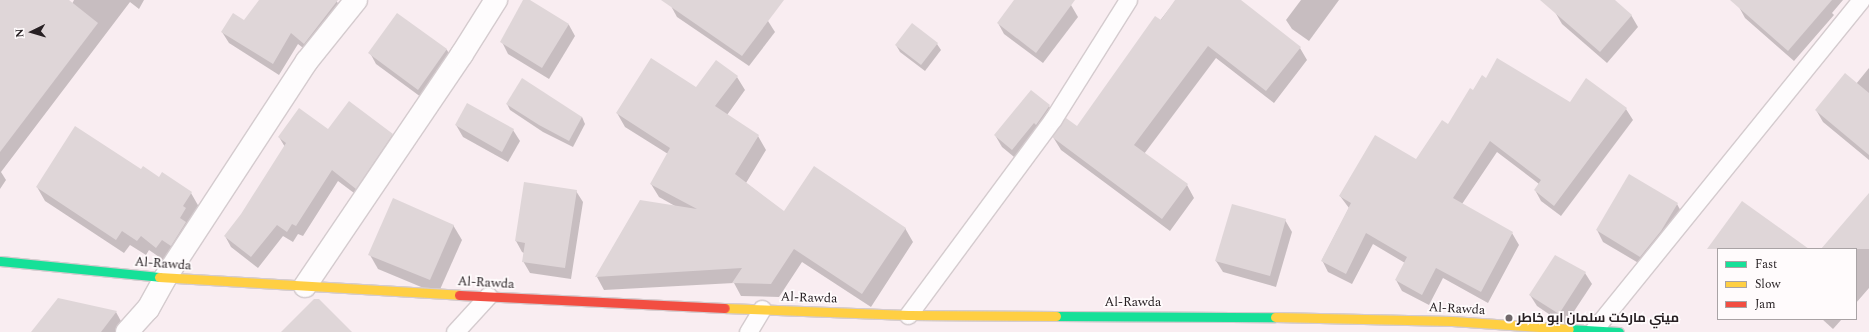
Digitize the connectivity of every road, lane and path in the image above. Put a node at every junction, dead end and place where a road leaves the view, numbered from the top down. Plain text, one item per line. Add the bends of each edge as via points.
1 (356, 0) edge
2 (496, 0) edge
3 (1128, 0) edge
4 (1861, 0) edge
5 (0, 261) edge
6 (165, 278) junction
7 (305, 286) junction
8 (488, 296) junction
9 (762, 309) junction
10 (908, 315) junction
11 (1447, 327) edge
12 (127, 332) edge
13 (455, 332) edge
14 (748, 332) edge
15 (1592, 332) edge
16 (1619, 332) edge

1 - 6 street via 307,61
2 - 7 street
3 - 10 lane via 1052,119
4 - 15 lane
5 - 6 street, Al-Rawda
6 - 7 street, Al-Rawda
6 - 12 street via 148,309
7 - 8 street, Al-Rawda
8 - 9 street, Al-Rawda
8 - 13 lane
9 - 10 street, Al-Rawda
9 - 14 lane
10 - 11 street, Al-Rawda via 1329,317
11 - 15 street, Al-Rawda
15 - 16 street, Al-Rawda

